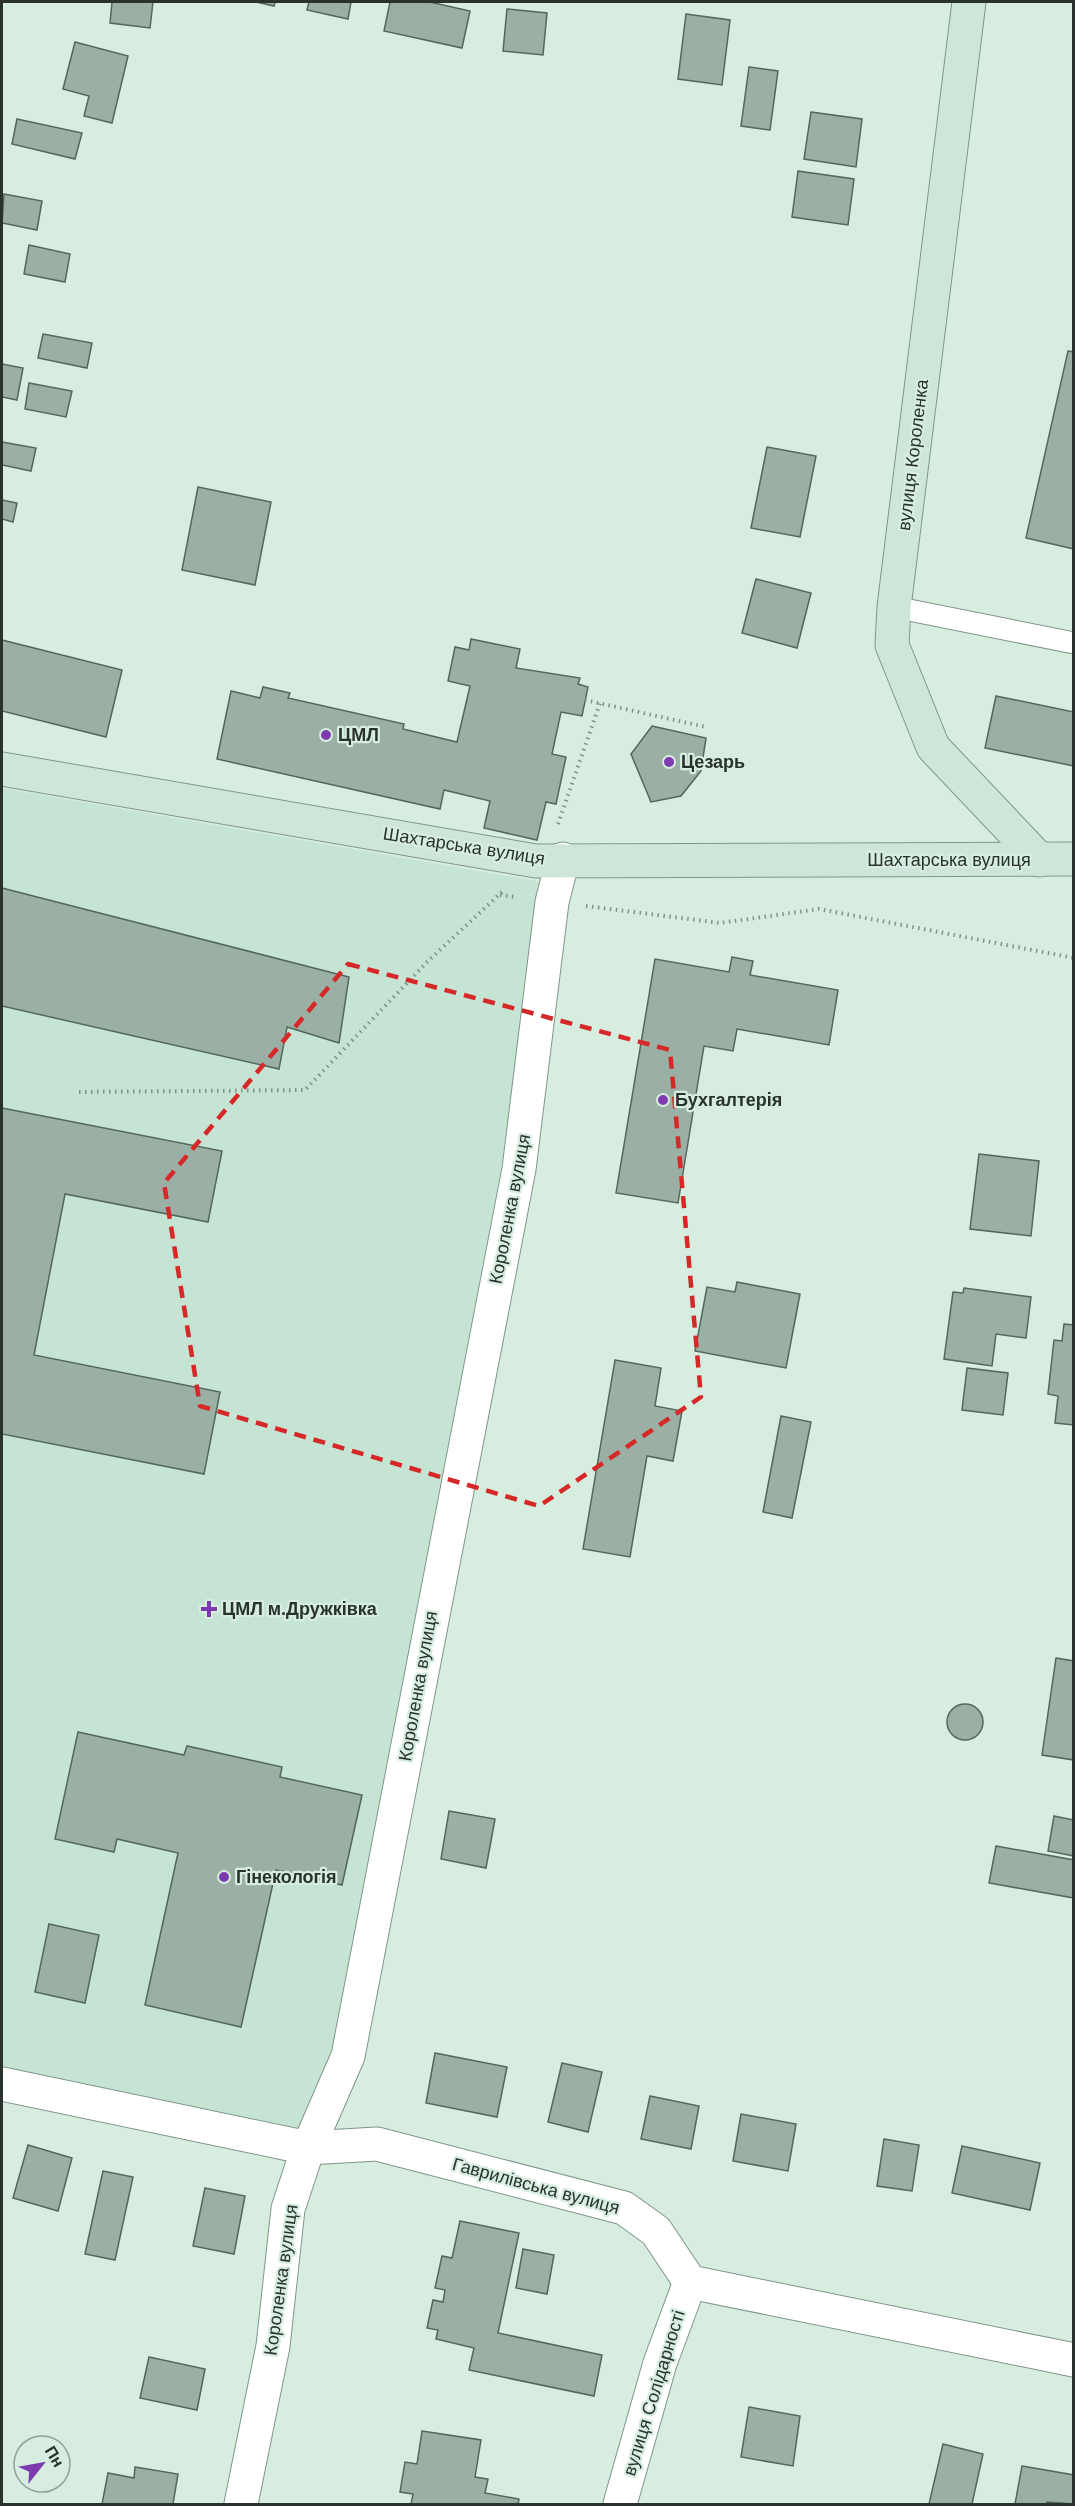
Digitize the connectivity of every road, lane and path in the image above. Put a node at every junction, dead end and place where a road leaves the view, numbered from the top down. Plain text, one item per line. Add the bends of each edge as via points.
1 (969, 2) edge
2 (894, 607) junction
3 (1074, 643) edge
4 (585, 700) dead end
5 (600, 704) junction
6 (706, 727) dead end
7 (2, 769) edge
8 (1074, 859) edge
9 (549, 860) junction
10 (1040, 860) junction
11 (499, 894) junction
12 (552, 902) junction
13 (1074, 958) edge
14 (79, 1092) dead end
15 (2, 2084) edge
16 (308, 2148) junction
17 (690, 2282) junction
18 (1074, 2360) edge
19 (241, 2505) edge
20 (620, 2505) edge

1 - 2 street, вулиця Короленка
2 - 3 lane
2 - 10 street, вулиця Короленка via 892,645 933,747
4 - 5 path
5 - 6 path
5 - 9 path
7 - 9 street, Шахтарська вулиця
8 - 10 street, Шахтарська вулиця
9 - 10 street, Шахтарська вулиця
9 - 11 path
9 - 12 street, Короленка вулиця
11 - 12 path
11 - 14 path via 427,962 305,1089
12 - 13 path via 720,923 819,909
12 - 16 street, Короленка вулиця via 519,1169 348,2056
15 - 16 street, Гаврилівська вулиця
16 - 17 street, Гаврилівська вулиця via 377,2144 624,2208 656,2231
16 - 19 street, Короленка вулиця via 288,2209 273,2346
17 - 18 street
17 - 20 street, вулиця Солідарності via 660,2363

